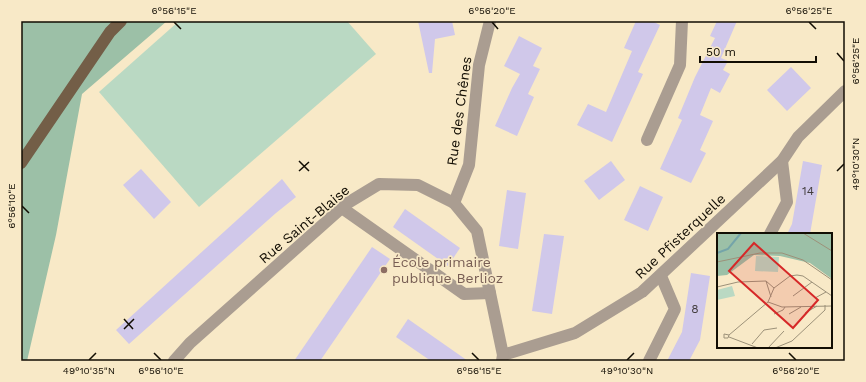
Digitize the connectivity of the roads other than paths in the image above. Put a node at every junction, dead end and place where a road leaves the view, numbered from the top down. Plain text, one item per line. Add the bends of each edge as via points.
1 (121, 21) edge
2 (490, 21) edge
3 (682, 21) edge
4 (845, 91) edge
5 (647, 140) dead end
6 (782, 161) junction
7 (21, 163) edge
8 (454, 203) junction
9 (342, 208) junction
10 (771, 233) edge
11 (661, 276) junction
12 (490, 293) junction
13 (502, 358) edge
14 (174, 361) edge
15 (648, 361) edge

1 - 7 main road via 110,32
2 - 8 street, Rue des Chênes via 479,65 469,165
3 - 5 street via 680,65
4 - 6 street, Rue Pfisterquelle via 798,138
6 - 10 street via 787,202
6 - 11 street, Rue Pfisterquelle
8 - 9 street, Rue Saint-Blaise via 418,185 379,184
8 - 12 street, Rue Saint-Blaise via 477,231
9 - 12 street via 464,294
9 - 14 street, Rue Saint-Blaise via 190,343
11 - 13 street, Rue Pfisterquelle via 642,292 575,333
11 - 15 street via 675,309
12 - 13 street, Rue Saint-Blaise

